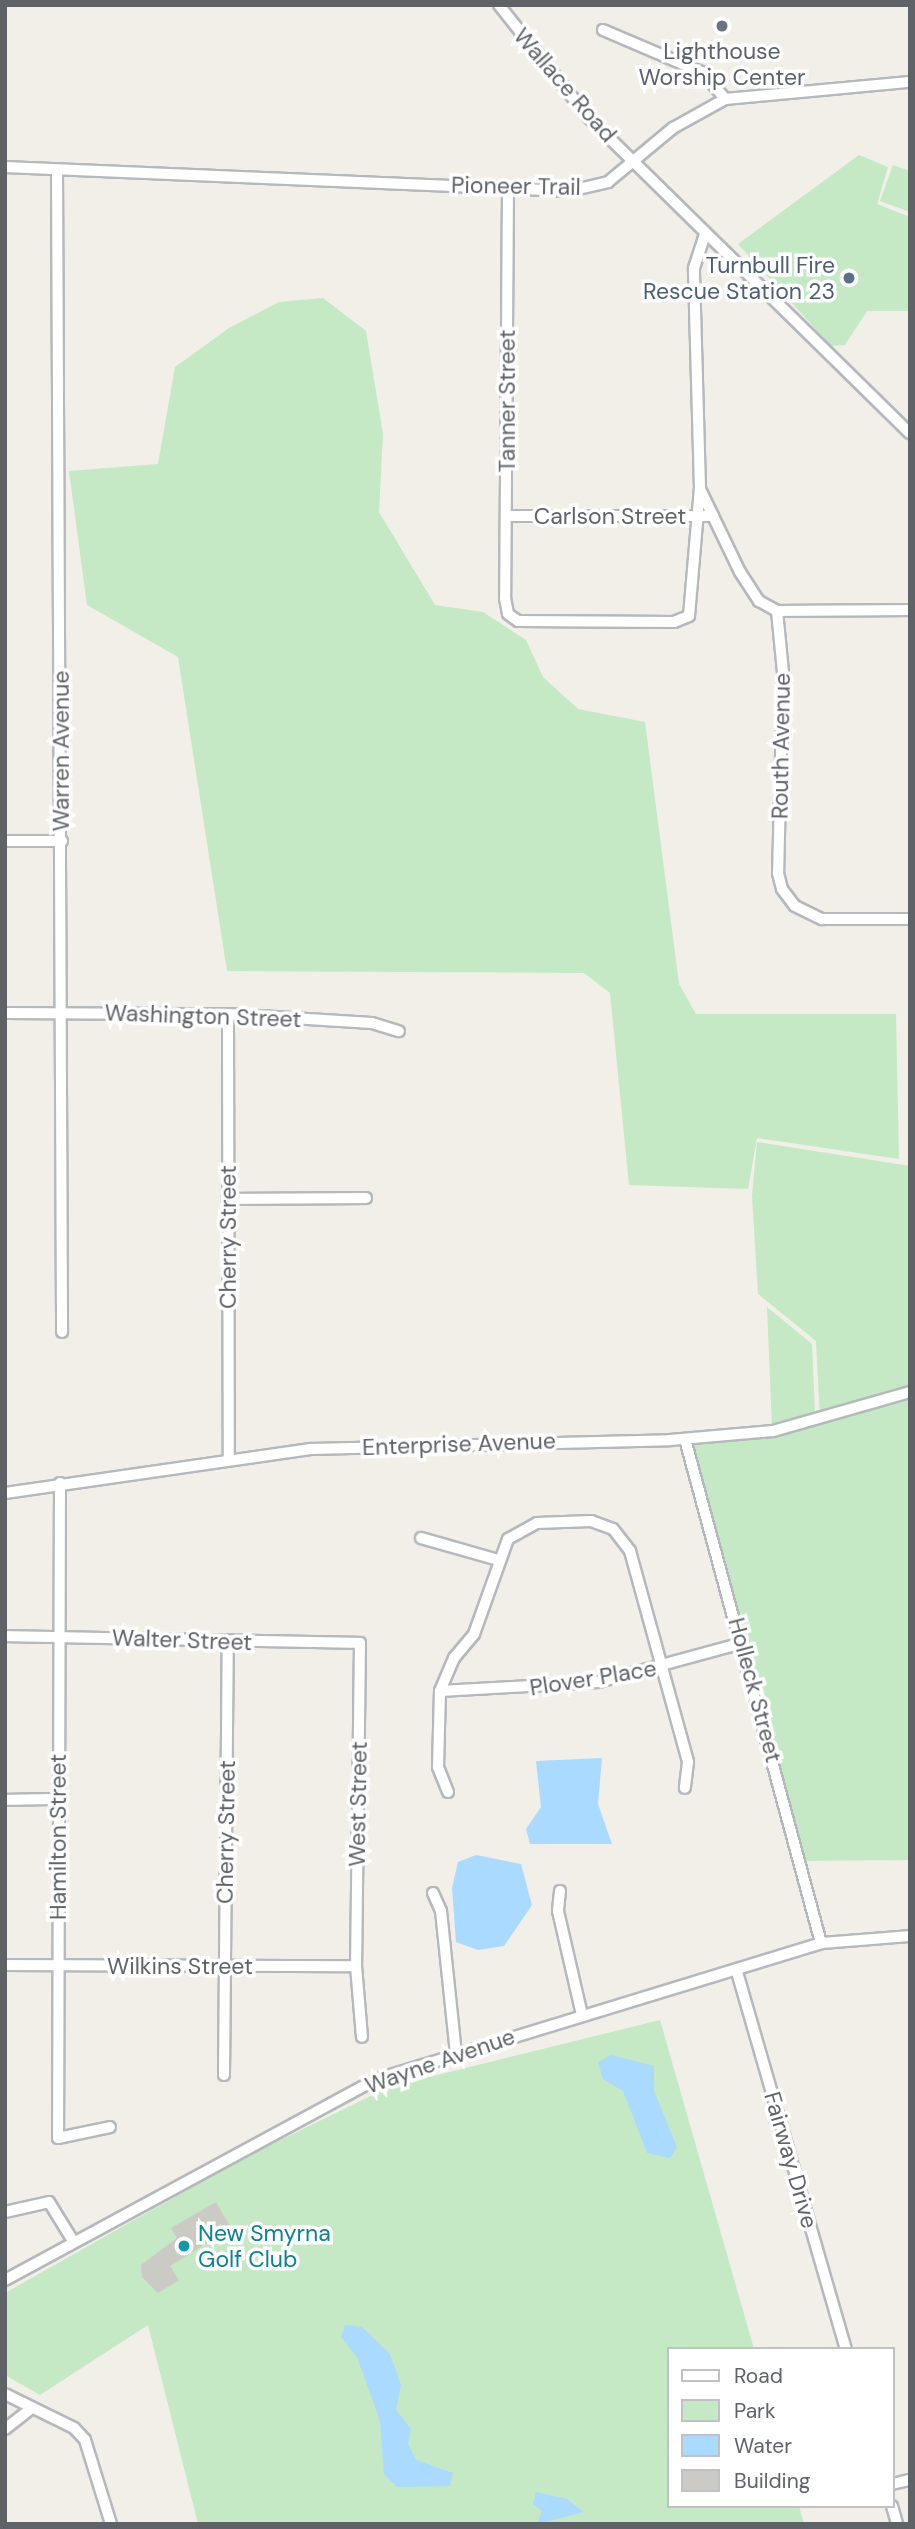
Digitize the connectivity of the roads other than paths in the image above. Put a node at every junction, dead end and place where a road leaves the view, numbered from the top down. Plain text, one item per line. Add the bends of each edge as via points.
1 (499, 5) edge
2 (603, 30) dead end
3 (910, 82) edge
4 (724, 99) junction
5 (633, 162) junction
6 (5, 167) edge
7 (57, 170) junction
8 (508, 188) junction
9 (705, 234) junction
10 (910, 433) edge
11 (700, 488) junction
12 (507, 516) junction
13 (695, 516) junction
14 (713, 516) junction
15 (910, 610) edge
16 (777, 611) junction
17 (5, 841) edge
18 (62, 841) junction
19 (910, 919) edge
20 (5, 1013) edge
21 (60, 1013) junction
22 (228, 1014) junction
23 (400, 1031) dead end
24 (366, 1198) dead end
25 (227, 1199) junction
26 (62, 1332) dead end
27 (910, 1392) edge
28 (685, 1439) junction
29 (229, 1459) junction
30 (60, 1483) junction
31 (5, 1493) edge
32 (421, 1538) dead end
33 (498, 1560) junction
34 (5, 1636) edge
35 (58, 1636) junction
36 (228, 1642) junction
37 (360, 1643) joint
38 (743, 1643) junction
39 (664, 1667) junction
40 (440, 1691) junction
41 (685, 1788) dead end
42 (448, 1792) dead end
43 (5, 1800) edge
44 (59, 1800) junction
45 (560, 1891) dead end
46 (433, 1893) dead end
47 (910, 1936) edge
48 (821, 1943) junction
49 (5, 1965) edge
50 (58, 1966) junction
51 (225, 1966) junction
52 (356, 1966) junction
53 (737, 1972) junction
54 (582, 2015) junction
55 (362, 2037) dead end
56 (456, 2054) junction
57 (224, 2076) dead end
58 (110, 2127) dead end
59 (5, 2212) edge
60 (73, 2241) junction
61 (5, 2280) edge
62 (845, 2347) edge
63 (5, 2394) edge
64 (31, 2409) junction
65 (5, 2429) edge
66 (111, 2524) edge

1 - 5 street, Wallace Road via 589,117
2 - 4 street via 704,73
3 - 4 street
4 - 5 street, Pioneer Trail via 673,128
5 - 8 street, Pioneer Trail via 590,188
5 - 9 street
6 - 7 street, Pioneer Trail
7 - 8 street, Pioneer Trail
7 - 18 street, Warren Avenue
8 - 12 street, Tanner Street
9 - 10 street
9 - 11 street via 694,268
11 - 13 street
11 - 14 street
12 - 13 street, Carlson Street
12 - 13 street, Tanner Street via 508,614 518,621 674,622 689,616
13 - 14 street, Carlson Street
14 - 16 street via 759,601
15 - 16 street
16 - 19 street, Routh Avenue via 783,672 778,873 782,889 795,906 822,919
17 - 18 street
18 - 21 street, Warren Avenue
20 - 21 street, Washington Street
21 - 22 street, Washington Street
21 - 26 street, Warren Avenue
22 - 23 street, Washington Street via 372,1023
22 - 25 street, Cherry Street
24 - 25 street
25 - 29 street, Cherry Street
27 - 28 street, Enterprise Avenue via 773,1431
28 - 29 street, Enterprise Avenue via 311,1449
28 - 38 street, Holleck Street
29 - 30 street, Enterprise Avenue
30 - 31 street, Enterprise Avenue
30 - 35 street, Hamilton Street
32 - 33 street
33 - 39 street via 508,1539 537,1523 591,1521 613,1529 630,1551
33 - 40 street via 474,1634 454,1658
34 - 35 street, Walter Street
35 - 36 street, Walter Street
35 - 44 street, Hamilton Street
36 - 37 street, Walter Street
36 - 51 street, Cherry Street
37 - 52 street, West Street
38 - 39 street, Plover Place
38 - 48 street, Holleck Street
39 - 40 street, Plover Place via 545,1688
39 - 41 street via 688,1762
40 - 42 street via 438,1767
43 - 44 street
44 - 50 street, Hamilton Street
45 - 54 street via 558,1911
46 - 56 street via 441,1911
47 - 48 street, Wayne Avenue
48 - 53 street, Wayne Avenue
49 - 50 street, Wilkins Street
50 - 51 street, Wilkins Street
50 - 58 street, Hamilton Street via 58,2138
51 - 52 street, Wilkins Street
51 - 57 street, Cherry Street
52 - 55 street, West Street
53 - 54 street, Wayne Avenue
53 - 62 street, Fairway Drive
54 - 56 street, Wayne Avenue
56 - 60 street, Wayne Avenue via 377,2078
59 - 60 street via 49,2202
60 - 61 street, Wayne Avenue
63 - 64 street
64 - 65 street
64 - 66 street via 74,2428 85,2440

